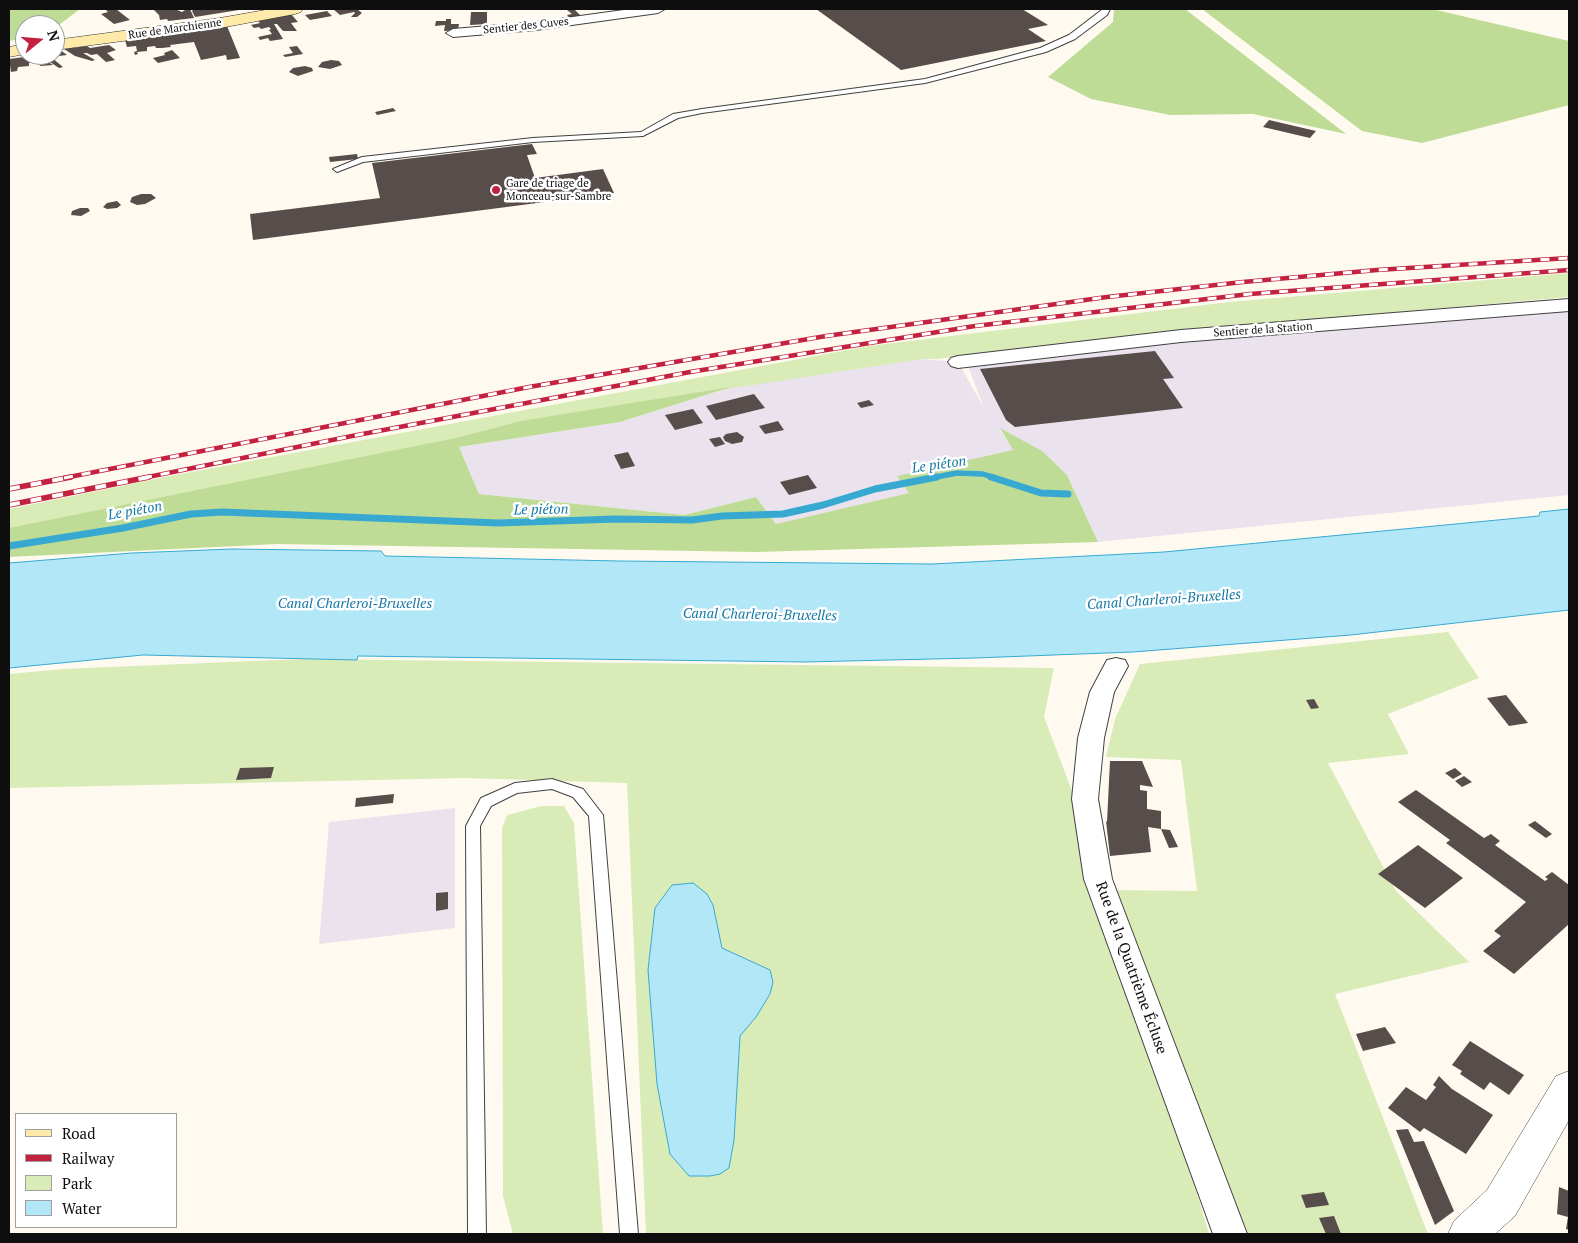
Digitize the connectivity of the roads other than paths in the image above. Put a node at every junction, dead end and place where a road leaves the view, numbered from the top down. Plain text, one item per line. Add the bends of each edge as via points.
1 (658, 9) edge
2 (1106, 9) edge
3 (284, 10) edge
4 (453, 33) dead end
5 (65, 44) edge
6 (337, 169) dead end
7 (1569, 305) edge
8 (958, 362) dead end
9 (1116, 666) dead end
10 (1569, 1087) edge
11 (477, 1234) edge
12 (629, 1234) edge
13 (1230, 1234) edge
14 (1468, 1234) edge

1 - 4 street, Sentier des Cuves via 536,26
2 - 6 lane via 1072,36 1043,50 925,81 676,116 643,134 533,140 362,160
3 - 5 main road, Rue de Marchienne via 220,23
7 - 8 street, Sentier de la Station via 1181,336
9 - 13 street, Rue de la Quatrième Écluse via 1102,692 1091,738 1085,799 1098,879
10 - 14 street via 1500,1203
11 - 12 lane via 473,826 486,802 515,788 552,784 578,793 596,815

